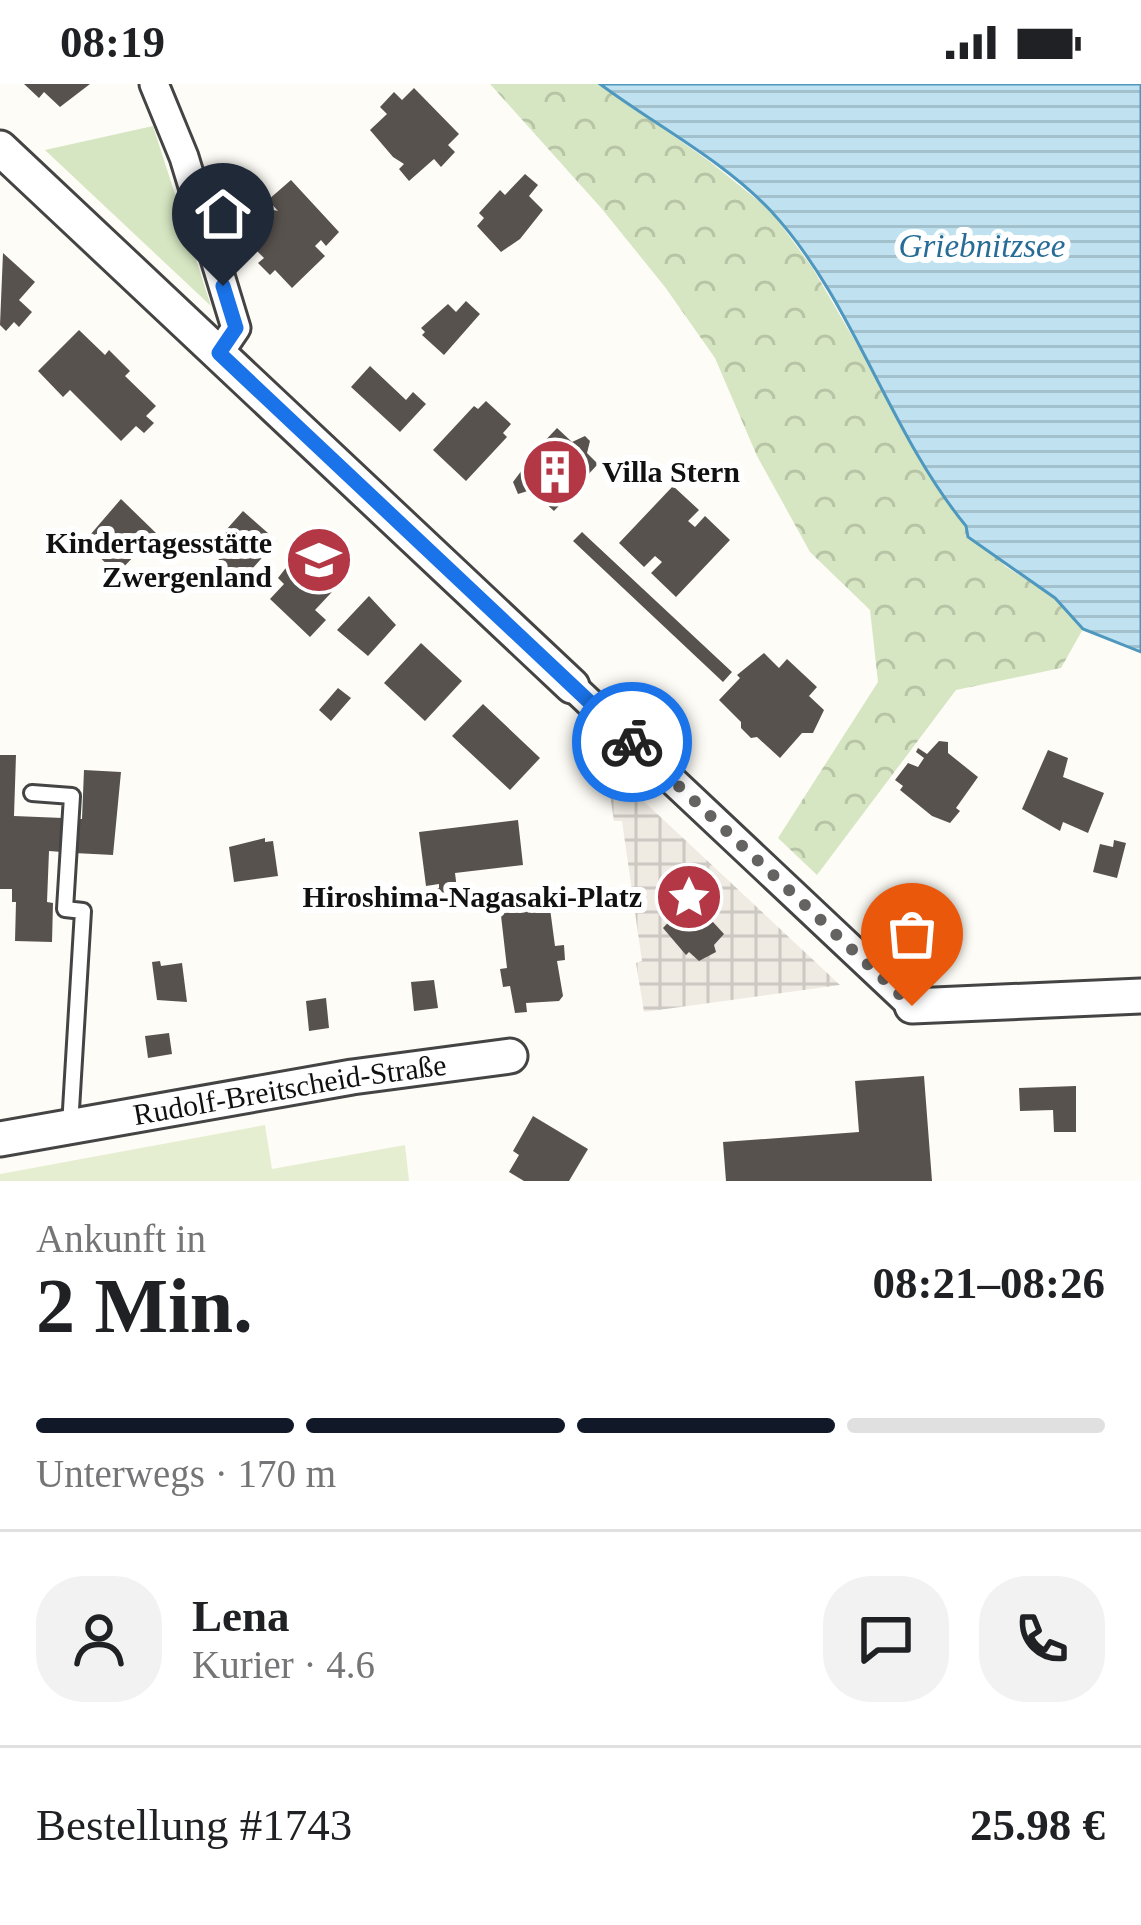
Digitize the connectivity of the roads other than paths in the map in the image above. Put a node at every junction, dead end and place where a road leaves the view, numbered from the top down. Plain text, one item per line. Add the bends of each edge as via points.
1 (154, 84) edge
2 (0, 148) edge
3 (219, 353) junction
4 (572, 686) joint
5 (32, 793) dead end
6 (1141, 996) edge
7 (912, 1006) joint
8 (510, 1056) dead end
9 (70, 1111) junction
10 (0, 1138) edge

1 - 3 street via 236,328
2 - 3 street
3 - 4 street
4 - 7 street
5 - 9 lane via 72,796 65,910 82,911
6 - 7 street
8 - 9 street, Rudolf-Breitscheid-Straße
9 - 10 street, Rudolf-Breitscheid-Straße

